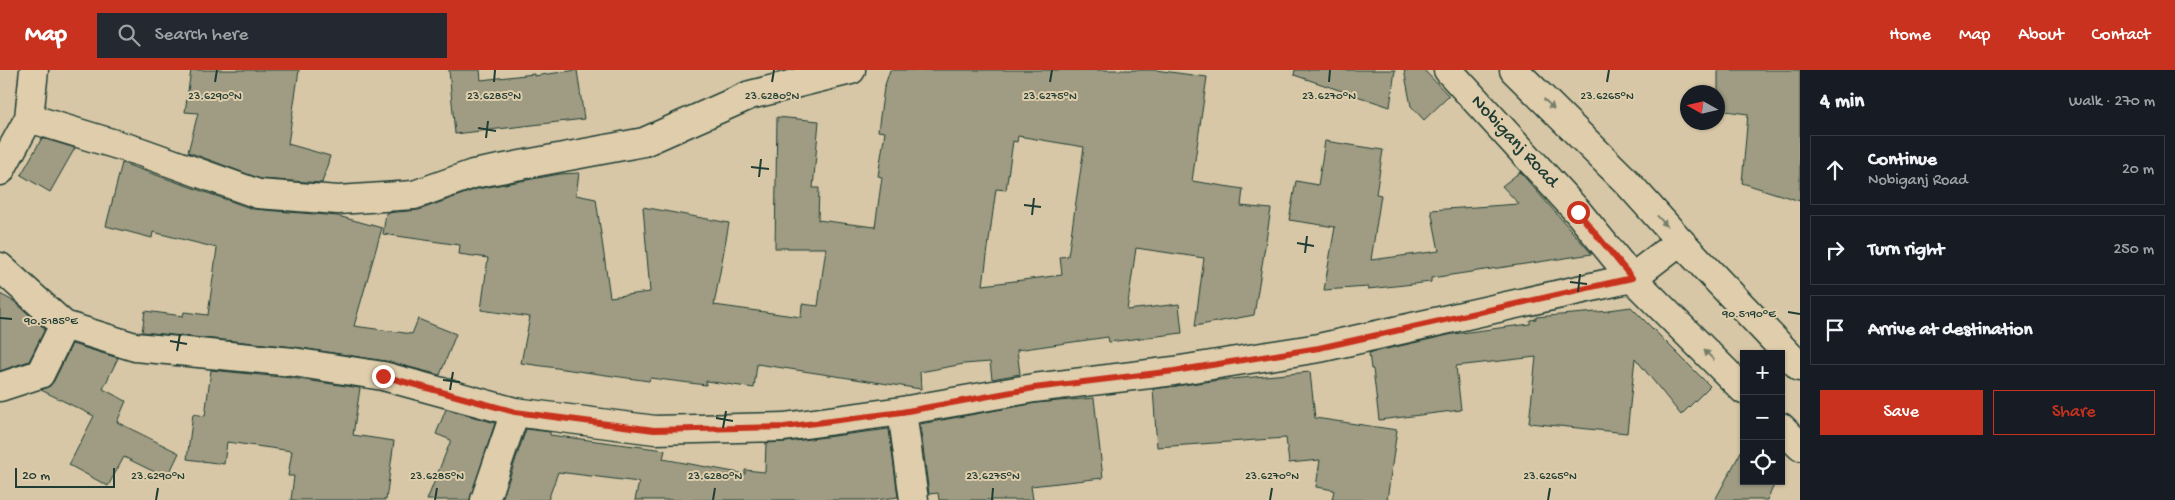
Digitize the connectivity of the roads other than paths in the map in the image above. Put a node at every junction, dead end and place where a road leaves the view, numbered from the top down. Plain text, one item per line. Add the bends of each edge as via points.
1 (34, 70) edge
2 (851, 70) edge
3 (1448, 70) edge
4 (1514, 70) edge
5 (29, 118) junction
6 (0, 170) edge
7 (1680, 241) junction
8 (0, 267) edge
9 (1632, 278) junction
10 (64, 325) junction
11 (1800, 367) edge
12 (1740, 386) edge
13 (0, 387) edge
14 (515, 412) junction
15 (902, 412) junction
16 (1785, 431) edge
17 (1800, 446) edge
18 (485, 500) edge
19 (914, 500) edge

1 - 5 street
2 - 5 street via 750,95 644,142 473,174 414,195 338,200 258,194 141,152
3 - 9 street, Nobiganj Road via 1578,212
4 -> 7 street via 1626,181
5 - 6 street
7 - 9 street
7 - 11 street
8 - 10 street
12 -> 9 street, Nobiganj Road
9 - 15 street via 1319,348 1174,371 1034,388
10 - 13 street via 40,374
10 - 14 street via 135,347 293,362 383,376
14 - 15 street via 654,430 784,427
14 - 18 street
15 - 19 street
16 - 17 street

